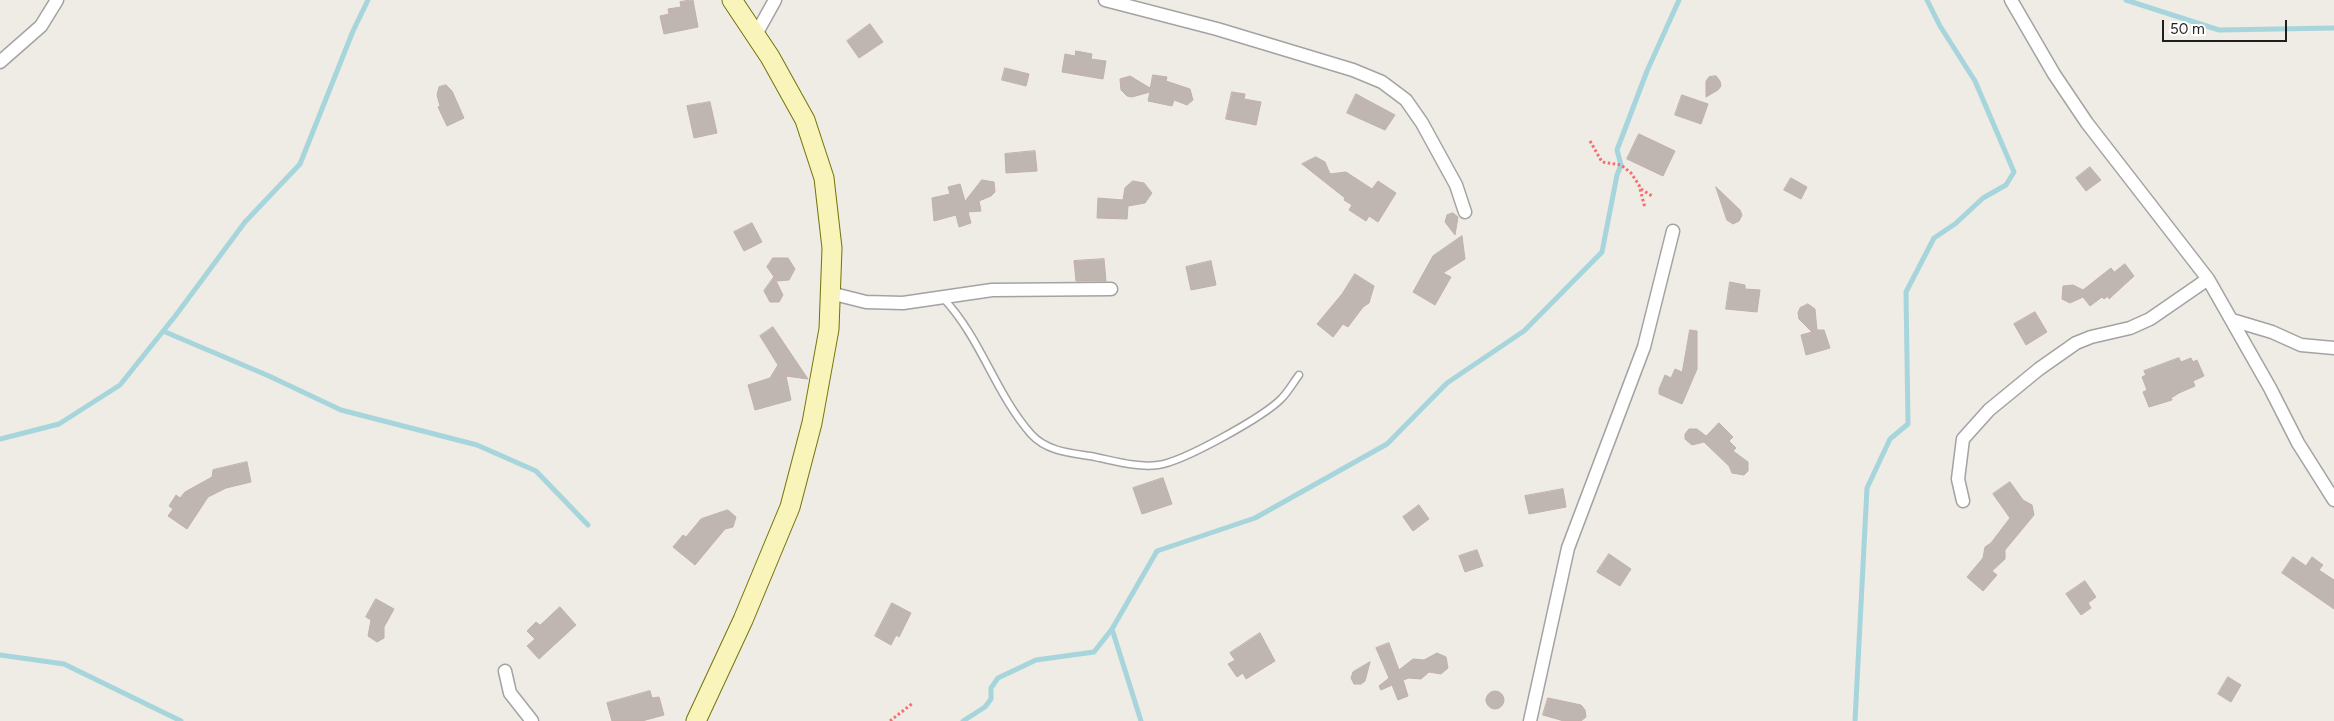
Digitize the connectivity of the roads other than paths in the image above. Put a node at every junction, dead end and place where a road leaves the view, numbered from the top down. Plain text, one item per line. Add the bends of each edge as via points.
1 (58, 0) edge
2 (732, 0) edge
3 (775, 0) edge
4 (1106, 0) edge
5 (2011, 0) edge
6 (755, 36) junction
7 (0, 62) edge
8 (1465, 212) dead end
9 (1673, 231) dead end
10 (2208, 279) junction
11 (1111, 289) dead end
12 (830, 293) junction
13 (942, 297) junction
14 (2232, 320) junction
15 (2334, 348) edge
16 (1299, 375) dead end
17 (2334, 500) edge
18 (1962, 501) dead end
19 (505, 671) dead end
20 (532, 721) edge
21 (696, 721) edge
22 (1530, 721) edge

1 - 7 street via 41,26
2 - 6 street
3 - 6 street
4 - 8 street via 1218,29 1353,70 1382,82 1406,100 1422,123 1456,185
5 - 10 street via 2087,123
6 - 12 street via 805,120 824,178 832,248
9 - 22 street via 1644,347 1568,548
10 - 14 street
10 - 18 street via 2150,319 2076,343 1989,410 1963,439 1958,479
11 - 13 street via 992,290
12 - 13 street via 866,302
12 - 21 street via 829,329 812,423 790,507
13 - 16 lane via 959,314 1002,394 1033,436 1064,452 1135,465 1159,465 1252,420 1280,399
14 - 15 street via 2301,345
14 - 17 street via 2298,443
19 - 20 street via 510,693

